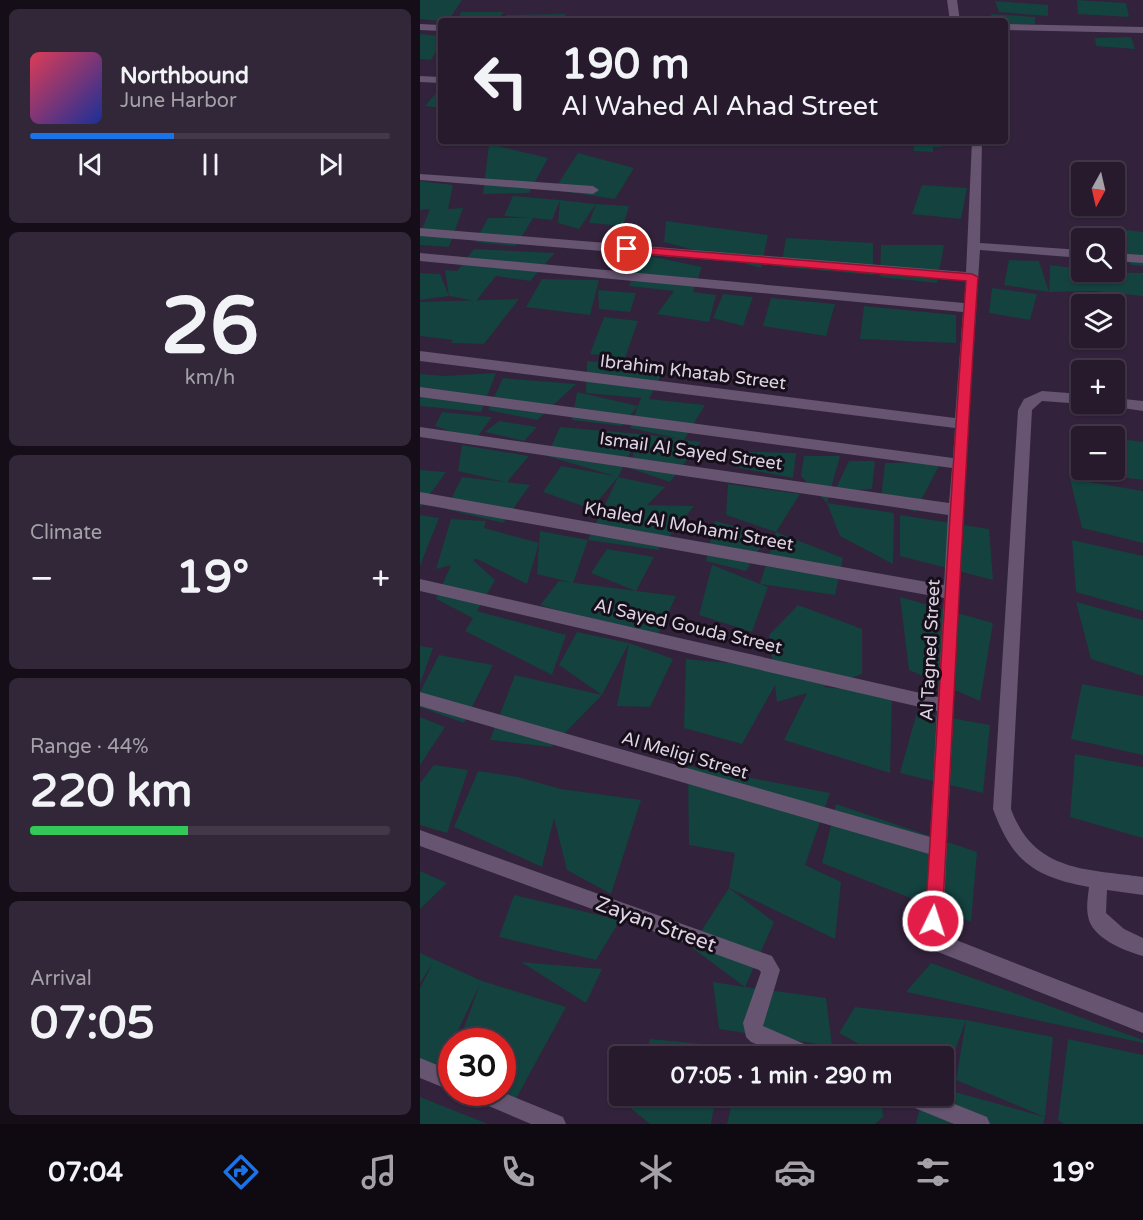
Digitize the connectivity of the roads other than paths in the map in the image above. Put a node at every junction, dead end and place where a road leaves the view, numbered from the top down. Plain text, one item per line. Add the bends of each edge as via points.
1 (952, 0) edge
2 (955, 18) edge
3 (420, 27) edge
4 (1008, 27) edge
5 (438, 28) edge
6 (1143, 30) edge
7 (420, 79) edge
8 (438, 80) edge
9 (977, 144) edge
10 (420, 177) edge
11 (593, 190) dead end
12 (420, 232) edge
13 (974, 246) junction
14 (1071, 253) edge
15 (420, 257) edge
16 (1125, 258) edge
17 (1143, 259) edge
18 (972, 277) junction
19 (970, 308) junction
20 (420, 356) edge
21 (420, 393) edge
22 (1071, 397) edge
23 (1125, 404) edge
24 (1143, 406) edge
25 (961, 424) junction
26 (420, 432) edge
27 (958, 464) junction
28 (420, 498) edge
29 (956, 510) junction
30 (420, 585) edge
31 (952, 593) junction
32 (420, 699) edge
33 (947, 706) junction
34 (420, 838) edge
35 (939, 848) junction
36 (1098, 879) junction
37 (1143, 886) edge
38 (1143, 947) edge
39 (1143, 1023) edge
40 (785, 1046) edge
41 (420, 1068) edge
42 (438, 1075) edge
43 (513, 1106) edge
44 (935, 1106) edge
45 (556, 1124) edge
46 (980, 1124) edge

1 - 2 street
3 - 5 street
4 - 6 street
7 - 8 street
9 - 13 street, Al Tagned Street
10 - 11 street
12 - 18 street
13 - 14 street
13 - 18 street, Al Tagned Street
15 - 19 street
16 - 17 street
18 - 19 street, Al Tagned Street
19 - 25 street, Al Tagned Street
20 - 25 street, Ibrahim Khatab Street
21 - 27 street
22 - 36 street via 1040,396 1032,399 1025,410 1002,809 1014,841 1033,859 1053,870
23 - 24 street
25 - 27 street, Al Tagned Street
26 - 29 street, Ismail Al Sayed Street
27 - 29 street, Al Tagned Street
28 - 31 street, Khaled Al Mohami Street
29 - 31 street, Al Tagned Street
30 - 33 street, Al Sayed Gouda Street
31 - 33 street, Al Tagned Street
32 - 35 street, Al Meligi Street
33 - 35 street, Al Tagned Street
34 - 40 street, Zayan Street via 768,964 771,970 753,1030
35 - 39 street, Al Tagned Street via 933,921 934,930 945,945
36 - 37 street
36 - 38 street via 1097,916 1112,933
41 - 42 street
43 - 45 street
44 - 46 street

